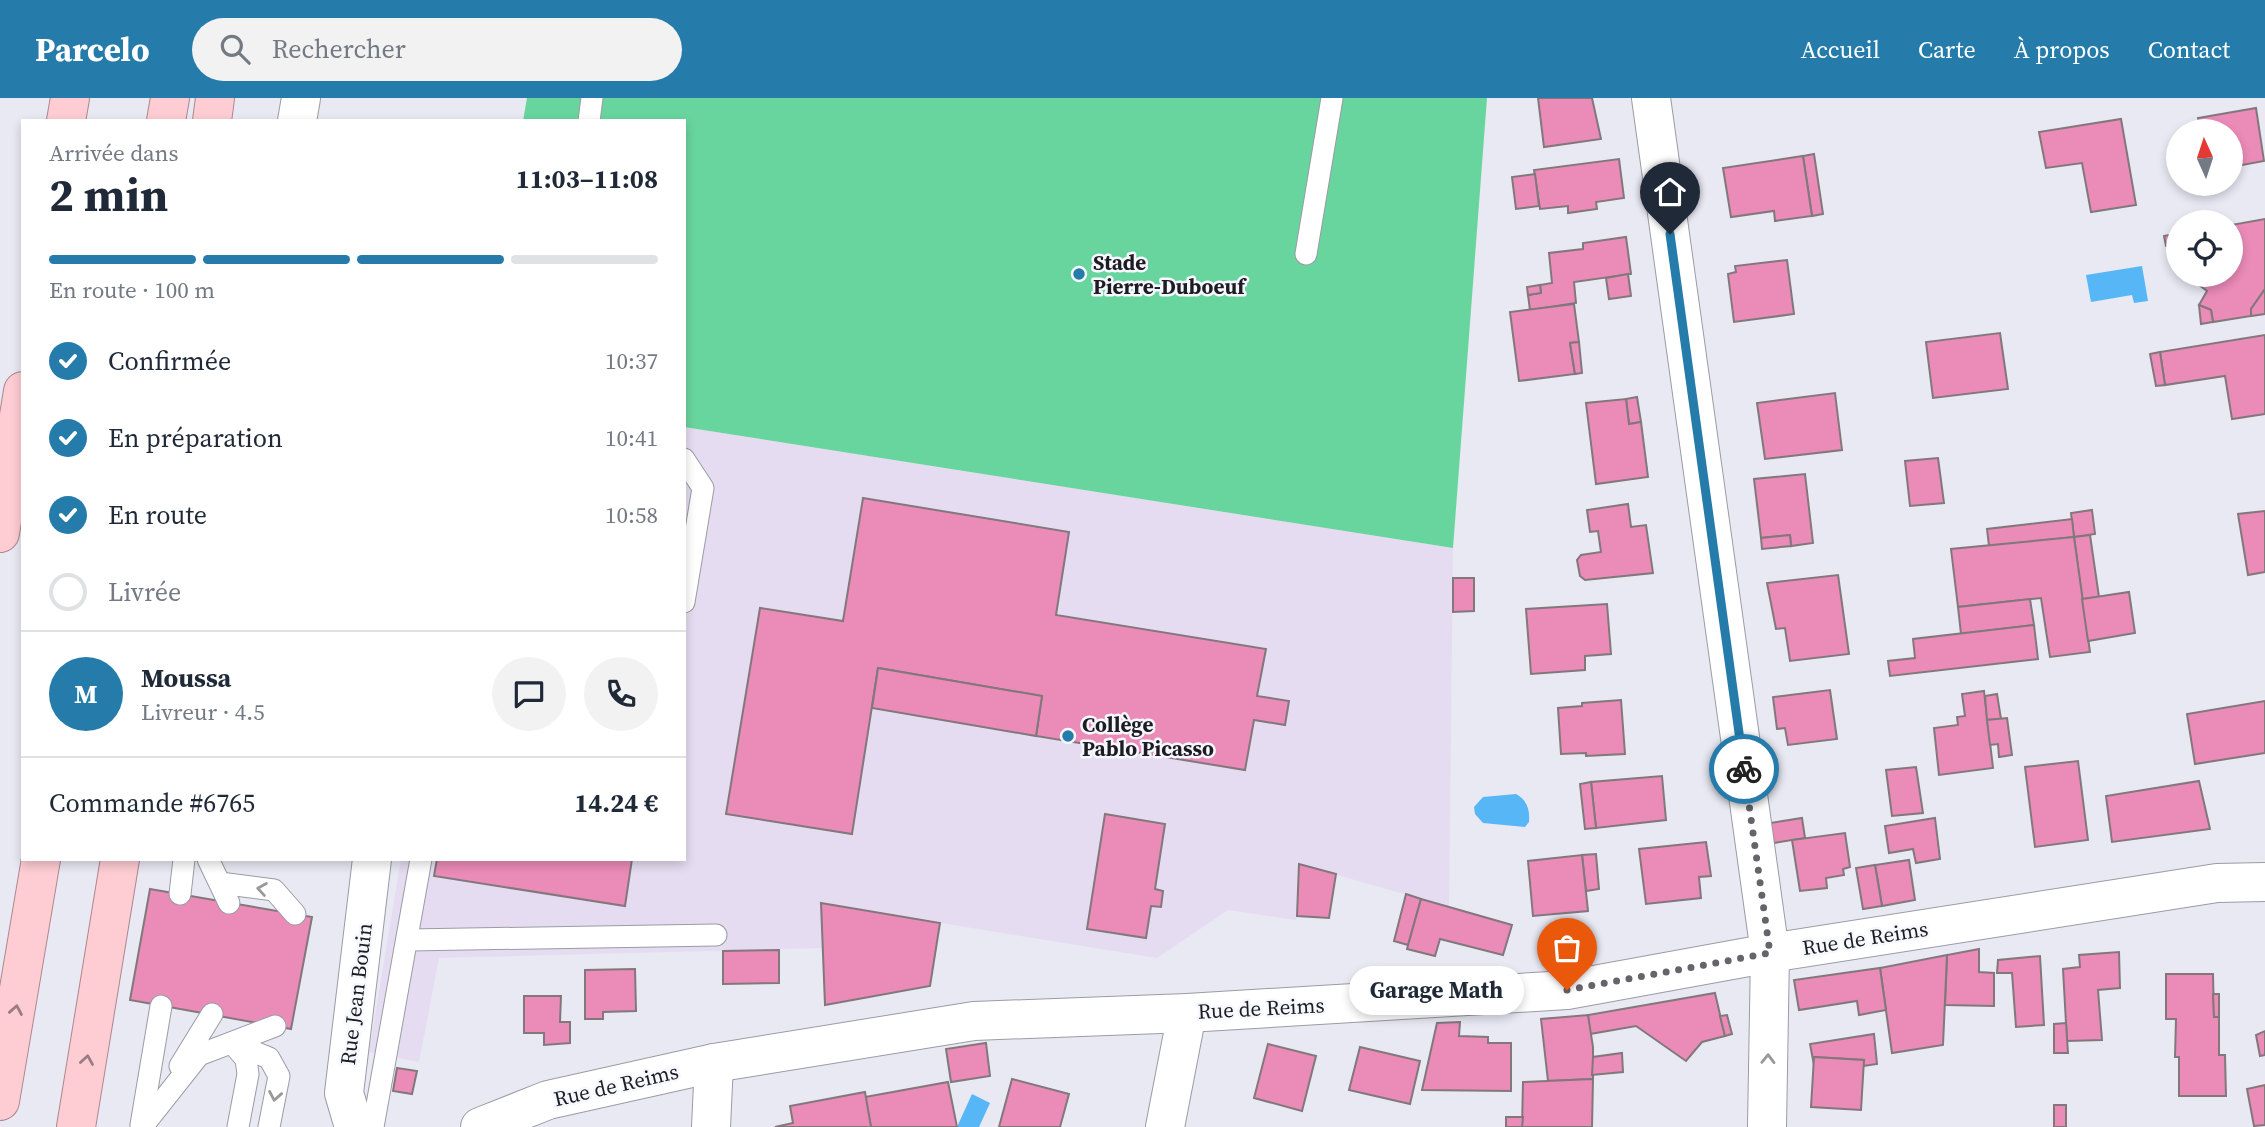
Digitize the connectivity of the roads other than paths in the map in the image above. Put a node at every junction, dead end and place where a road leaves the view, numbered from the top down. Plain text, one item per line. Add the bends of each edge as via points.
1 (70, 98) edge
2 (170, 98) edge
3 (215, 98) edge
4 (301, 98) edge
5 (592, 98) edge
6 (1332, 98) edge
7 (1651, 98) edge
8 (66, 119) edge
9 (166, 119) edge
10 (212, 119) edge
11 (297, 119) edge
12 (589, 119) edge
13 (1306, 254) dead end
14 (21, 403) edge
15 (686, 462) edge
16 (0, 533) edge
17 (686, 590) edge
18 (41, 861) edge
19 (120, 861) edge
20 (184, 861) edge
21 (209, 861) edge
22 (372, 861) edge
23 (421, 861) edge
24 (2265, 882) edge
25 (220, 883) junction
26 (180, 894) dead end
27 (229, 903) dead end
28 (295, 914) dead end
29 (716, 935) dead end
30 (409, 940) junction
31 (1770, 953) junction
32 (162, 1006) dead end
33 (1187, 1013) junction
34 (212, 1014) dead end
35 (275, 1026) dead end
36 (232, 1043) junction
37 (714, 1063) junction
38 (0, 1101) edge
39 (76, 1127) edge
40 (141, 1127) edge
41 (238, 1127) edge
42 (270, 1127) edge
43 (354, 1127) edge
44 (373, 1127) edge
45 (480, 1127) edge
46 (711, 1127) edge
47 (1164, 1127) edge
48 (1767, 1127) edge

1 - 8 highway
2 - 9 highway
3 - 10 highway
4 - 11 street
5 - 12 lane
6 - 13 lane
7 - 31 street
14 - 16 highway
15 - 17 lane via 703,488
38 -> 18 highway
39 -> 19 highway
20 - 26 lane
21 - 25 lane
22 - 43 street, Rue Jean Bouin via 344,1093
23 - 30 lane
24 - 31 street, Rue de Reims via 2217,883
25 - 27 lane
28 -> 25 lane via 274,890
29 - 30 lane
30 - 44 lane
31 - 33 street, Rue de Reims via 1567,990
48 -> 31 street
32 - 40 lane
33 - 37 street, Rue de Reims via 974,1021
33 - 47 street
34 - 40 lane
35 - 36 lane
36 - 40 lane via 199,1055
36 - 41 lane via 247,1059
36 -> 42 lane via 269,1058 279,1076
37 - 45 street, Rue de Reims via 548,1100
37 - 46 street

